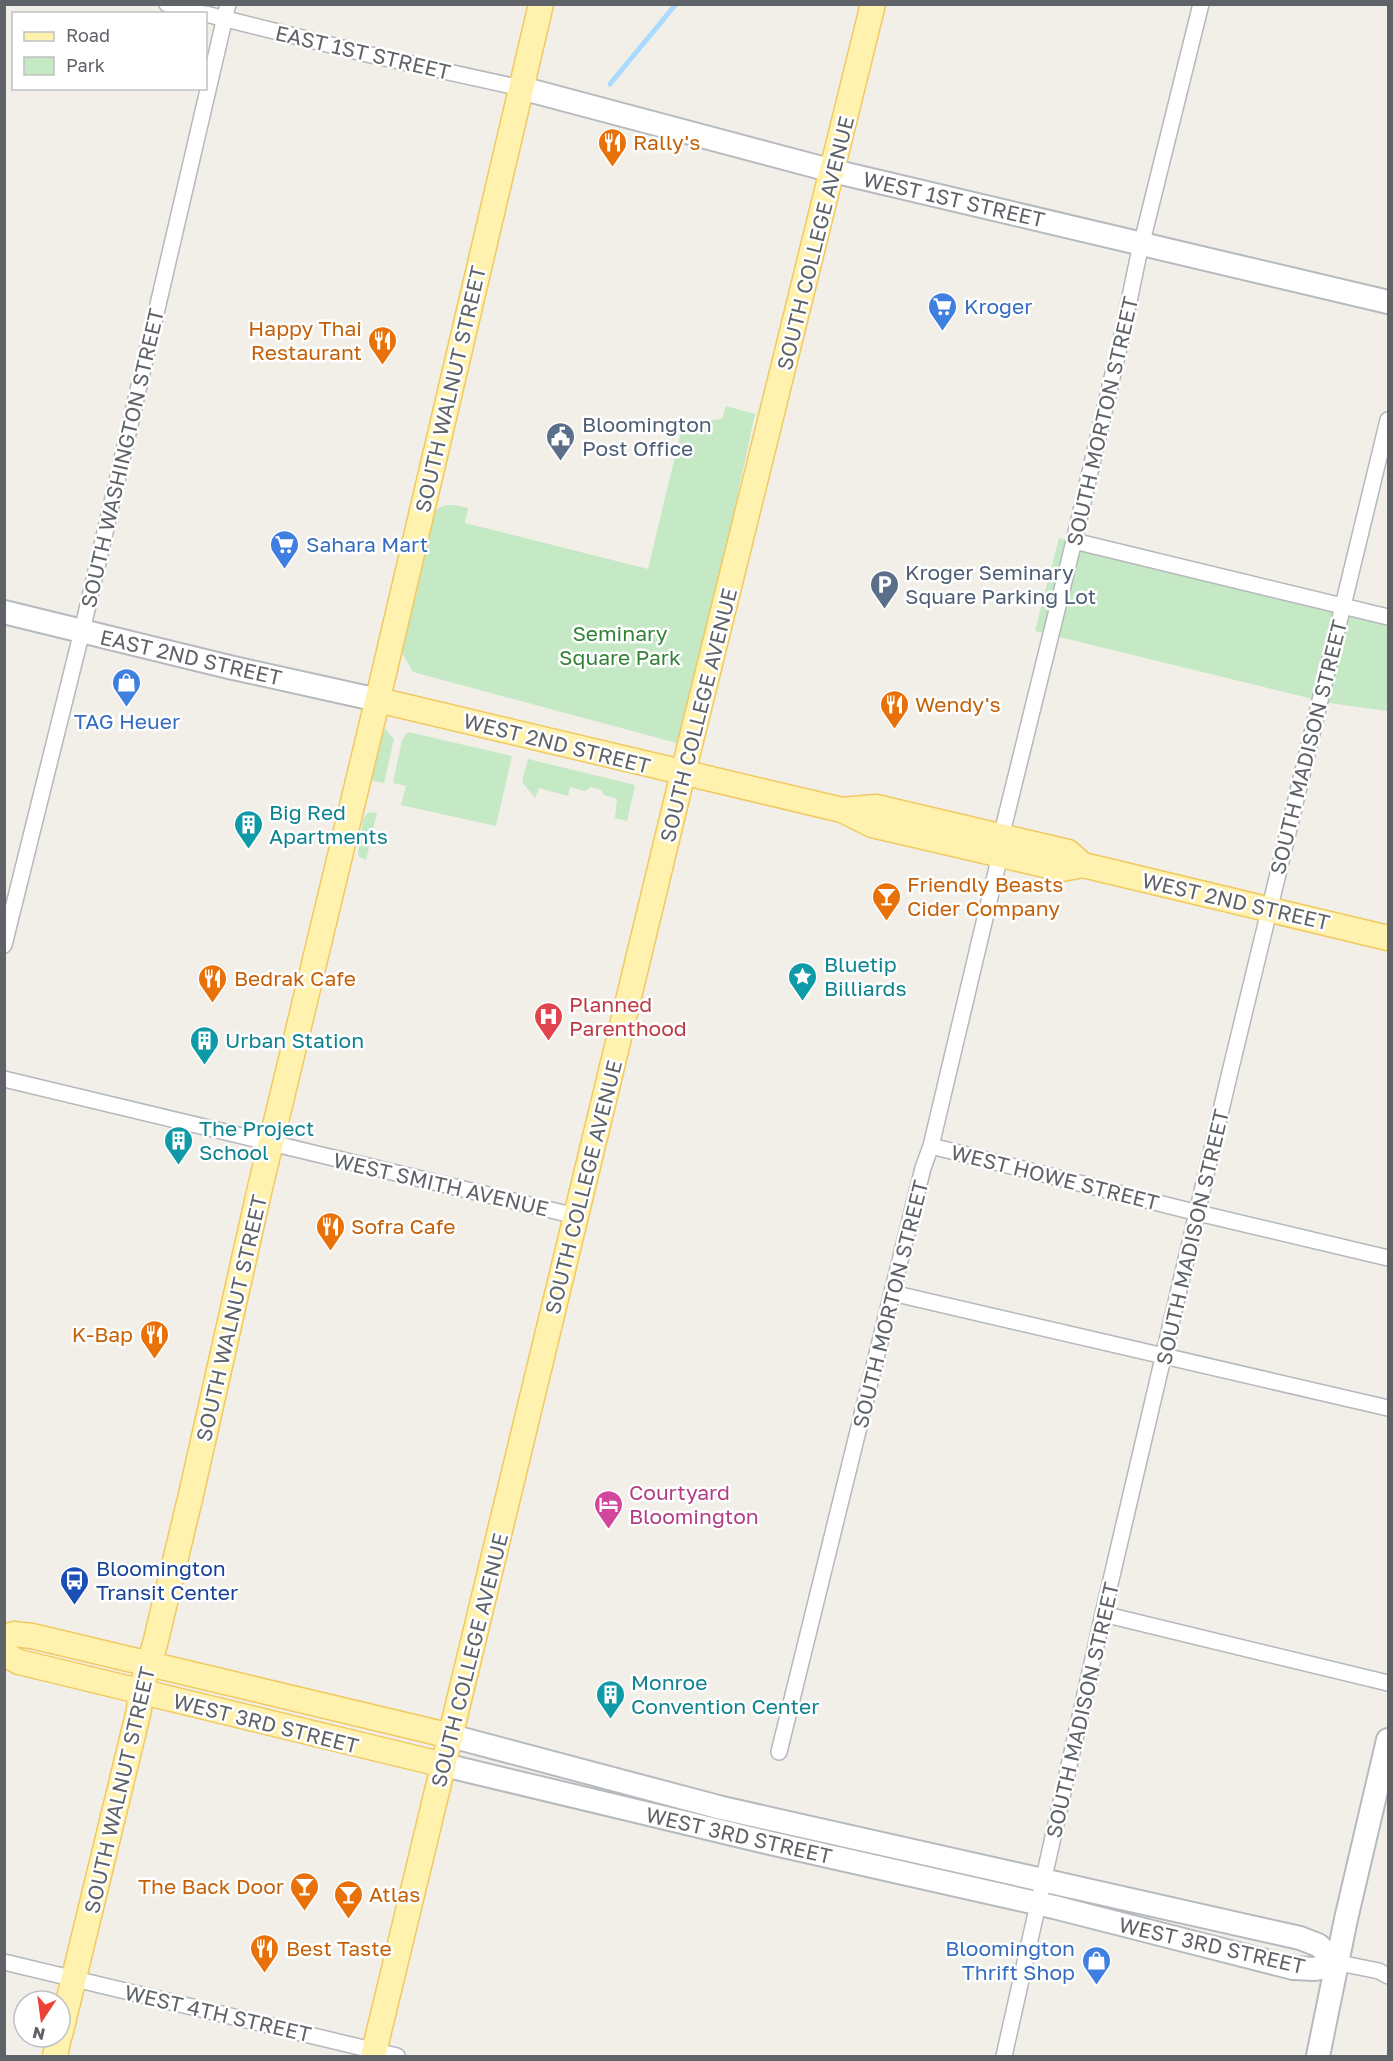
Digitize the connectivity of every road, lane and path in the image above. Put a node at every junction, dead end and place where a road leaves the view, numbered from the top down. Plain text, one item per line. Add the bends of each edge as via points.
1 (167, 4) edge
2 (541, 4) edge
3 (873, 4) edge
4 (1201, 4) edge
5 (226, 11) edge
6 (197, 12) edge
7 (207, 14) edge
8 (521, 88) junction
9 (833, 171) junction
10 (1142, 243) junction
11 (1389, 302) edge
12 (1389, 420) edge
13 (1074, 541) junction
14 (1342, 605) junction
15 (4, 612) edge
16 (1389, 616) edge
17 (82, 631) junction
18 (378, 700) junction
19 (683, 773) junction
20 (1000, 846) junction
21 (1268, 909) junction
22 (1389, 938) edge
23 (4, 945) edge
24 (4, 1079) edge
25 (271, 1144) junction
26 (931, 1146) junction
27 (1198, 1213) junction
28 (576, 1216) junction
29 (1389, 1258) edge
30 (892, 1293) junction
31 (1164, 1358) junction
32 (1389, 1408) edge
33 (1103, 1614) junction
34 (4, 1637) edge
35 (4, 1654) edge
36 (148, 1663) junction
37 (1389, 1683) edge
38 (140, 1692) junction
39 (451, 1736) junction
40 (1389, 1740) edge
41 (779, 1752) dead end
42 (444, 1766) junction
43 (1043, 1880) junction
44 (1038, 1903) junction
45 (4, 1962) edge
46 (1339, 1963) junction
47 (1389, 1976) edge
48 (74, 1979) junction
49 (72, 1989) edge
50 (382, 2055) edge
51 (1004, 2056) edge
52 (1318, 2056) edge

1 - 6 street, EAST 1ST STREET
2 - 8 main road, SOUTH WALNUT STREET
3 - 9 main road, SOUTH COLLEGE AVENUE
4 - 10 street, SOUTH MORTON STREET
5 - 7 street, EAST 1ST STREET
5 - 8 street, EAST 1ST STREET via 371,55
5 - 17 street, SOUTH WASHINGTON STREET
8 - 9 street, WEST 1ST STREET
8 - 18 main road, SOUTH WALNUT STREET
9 - 10 street, WEST 1ST STREET
9 - 19 main road, SOUTH COLLEGE AVENUE
10 - 11 street, WEST 1ST STREET
10 - 13 street, SOUTH MORTON STREET
12 - 14 street, SOUTH MADISON STREET
13 - 14 street
13 - 20 street, SOUTH MORTON STREET
14 - 16 street
14 - 21 street, SOUTH MADISON STREET
15 - 17 street, EAST 2ND STREET
17 - 18 street, EAST 2ND STREET
17 - 23 street, SOUTH WASHINGTON STREET
18 - 19 main road, WEST 2ND STREET
18 - 25 main road, SOUTH WALNUT STREET
19 - 20 main road, WEST 2ND STREET via 842,810 876,807 946,833
19 - 28 main road, SOUTH COLLEGE AVENUE
20 - 21 main road, WEST 2ND STREET via 1068,852 1083,865
20 - 26 street, SOUTH MORTON STREET
21 - 22 main road, WEST 2ND STREET
21 - 27 street, SOUTH MADISON STREET
24 - 25 street, WEST SMITH AVENUE
25 - 28 street, WEST SMITH AVENUE
25 - 36 main road, SOUTH WALNUT STREET via 190,1499
26 - 27 street, WEST HOWE STREET
26 - 30 street, SOUTH MORTON STREET
27 - 29 street, WEST HOWE STREET
27 - 31 street, SOUTH MADISON STREET
28 - 39 main road, SOUTH COLLEGE AVENUE
30 - 31 street
30 - 41 street, SOUTH MORTON STREET
31 - 32 street
31 - 33 street, SOUTH MADISON STREET
33 - 37 street
33 - 43 street, SOUTH MADISON STREET
34 - 36 main road, WEST 3RD STREET via 26,1635
35 - 38 main road, WEST 3RD STREET via 19,1662
36 - 38 main road, SOUTH WALNUT STREET
36 - 39 main road, WEST 3RD STREET
38 - 42 main road, WEST 3RD STREET
38 - 48 main road, SOUTH WALNUT STREET via 139,1710
39 - 42 main road, SOUTH COLLEGE AVENUE
39 - 43 street, WEST 3RD STREET via 692,1801
40 - 46 street
42 - 44 street, WEST 3RD STREET
42 - 50 main road, SOUTH COLLEGE AVENUE
43 - 44 street, SOUTH MADISON STREET
43 - 46 street, WEST 3RD STREET via 1305,1940
44 - 46 street, WEST 3RD STREET via 1293,1968 1315,1969
44 - 51 street, SOUTH MADISON STREET
45 - 48 street, WEST 4TH STREET
46 - 47 street, WEST 3RD STREET
46 - 52 street
48 - 49 main road, SOUTH WALNUT STREET
48 - 50 street, WEST 4TH STREET

